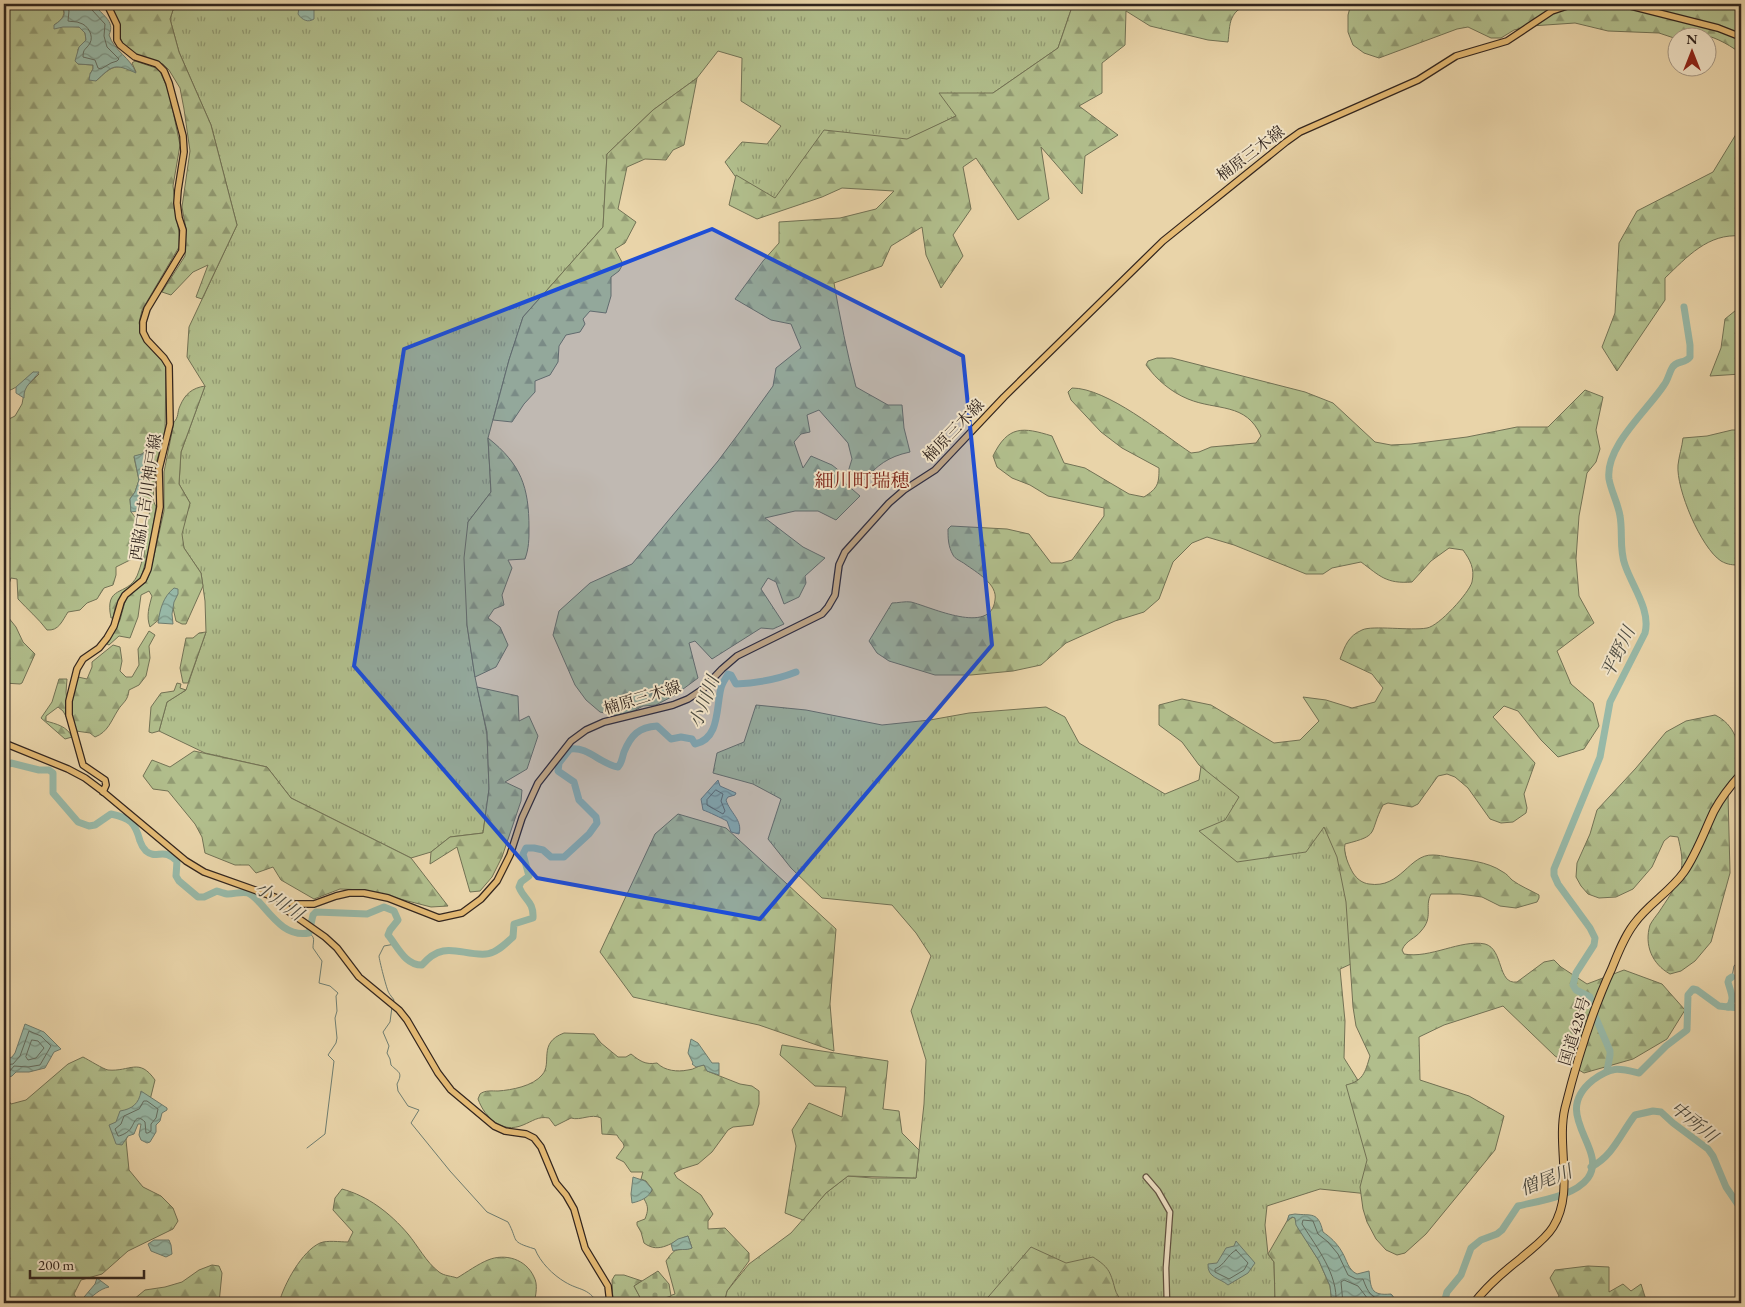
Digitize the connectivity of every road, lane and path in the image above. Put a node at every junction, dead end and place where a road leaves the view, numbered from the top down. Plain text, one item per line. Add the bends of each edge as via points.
1 (106, 4) edge
2 (1573, 4) edge
3 (1623, 4) edge
4 (1741, 37) edge
5 (4, 743) edge
6 (1741, 774) edge
7 (103, 792) junction
8 (282, 901) junction
9 (1146, 1177) dead end
10 (610, 1303) edge
11 (1167, 1303) edge
12 (1474, 1303) edge

1 - 7 main road, 西脇口吉川神戸線 via 117,25 120,45 135,57 157,64 164,70 183,136 184,152 177,197 183,230 182,251 147,309 143,322 147,340 169,366 170,401 170,424 159,469 160,507 148,569 143,580 125,595 107,638 76,669 69,701 69,715 83,764 106,780
2 - 8 main road, 楠原三木線 via 1546,14 1507,41 1456,56 1418,80 1300,132 1188,219 1083,318 935,470 888,503 845,552 839,565 835,595 822,614 737,656 688,699 604,722 571,741 538,783 497,881 462,913 439,918 388,898 364,893 349,893 314,904
3 - 4 main road
5 - 7 main road via 68,769
6 - 12 highway, 国道428号 via 1715,810 1684,872 1633,925 1599,994 1563,1117 1563,1192 1554,1226
7 - 8 main road, 西脇口吉川神戸線 via 179,856 204,872
8 - 10 main road, 西脇口吉川神戸線 via 288,911 337,948 359,977 408,1020 451,1090 494,1126 526,1134 538,1142 556,1183 574,1209 585,1248 608,1286
9 - 11 street via 1170,1212

